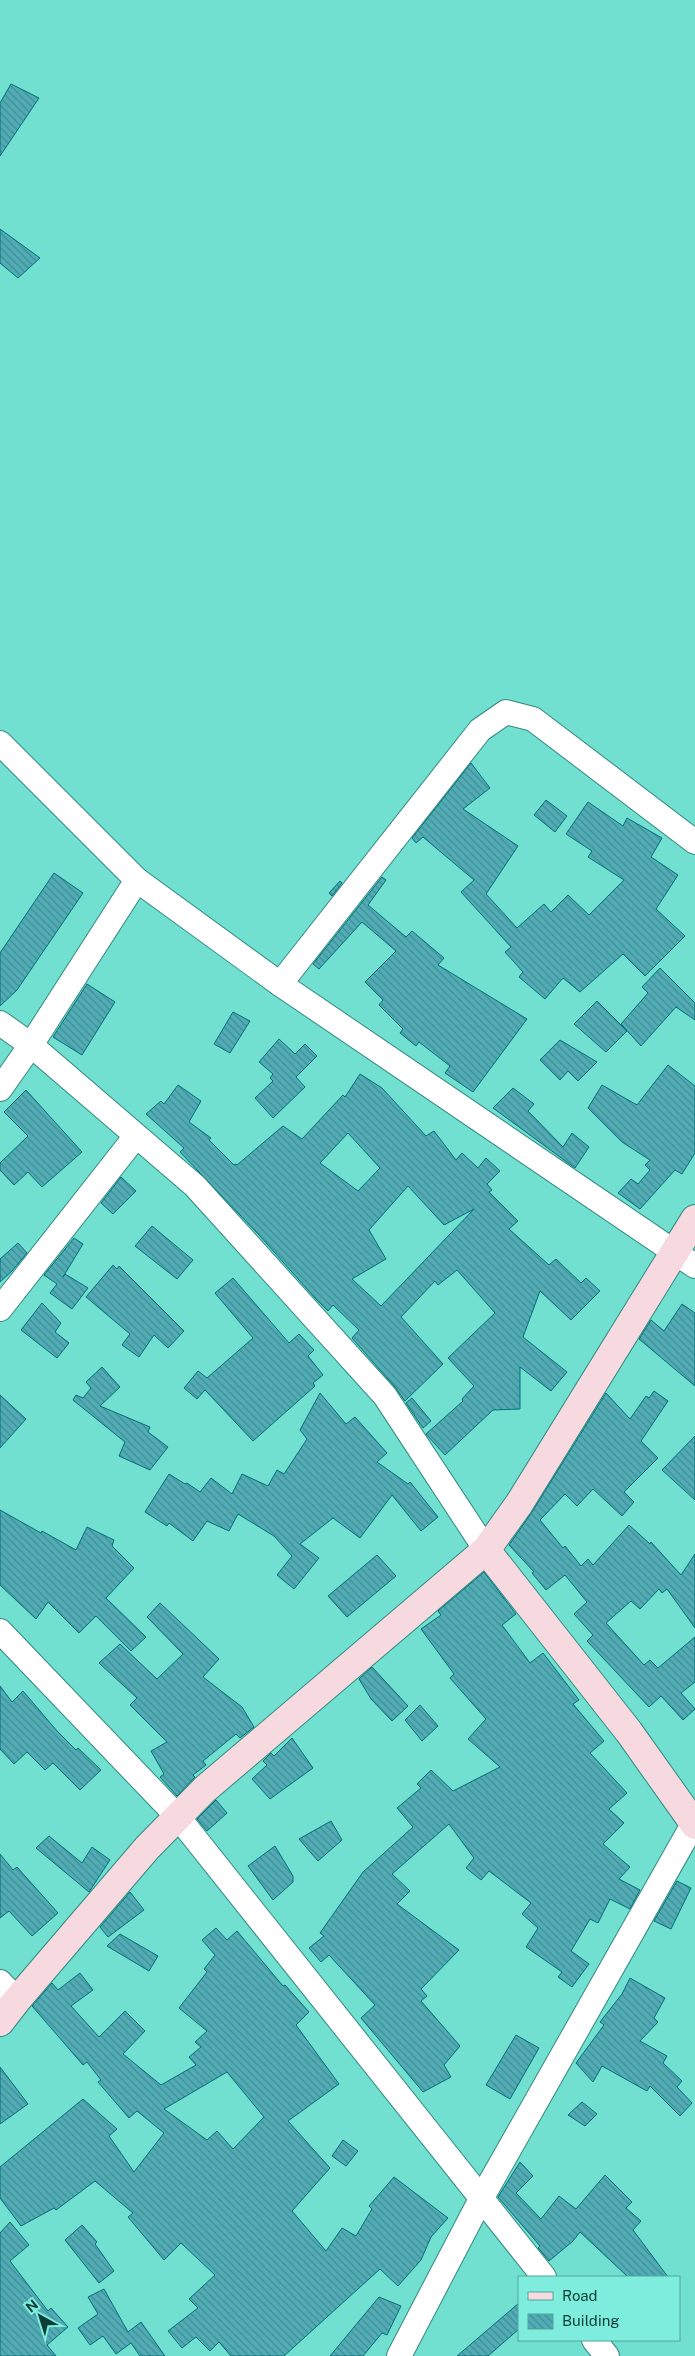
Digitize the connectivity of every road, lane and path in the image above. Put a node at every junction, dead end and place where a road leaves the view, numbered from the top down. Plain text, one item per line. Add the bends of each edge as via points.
1 (0, 743) edge
2 (695, 842) edge
3 (137, 880) junction
4 (280, 984) junction
5 (0, 1023) edge
6 (31, 1045) junction
7 (0, 1088) edge
8 (136, 1136) junction
9 (695, 1219) edge
10 (684, 1259) edge
11 (0, 1309) edge
12 (486, 1550) junction
13 (0, 1631) edge
14 (178, 1816) junction
15 (695, 1823) edge
16 (8, 1991) edge
17 (0, 2022) edge
18 (481, 2199) junction
19 (543, 2276) edge
20 (595, 2341) edge
21 (399, 2356) edge
22 (607, 2356) edge

1 - 3 street
2 - 4 street via 533,720 506,712 480,730
3 - 4 street
3 - 6 street
4 - 10 street
5 - 6 street
6 - 7 street
6 - 8 street
8 - 11 street
8 - 12 street via 196,1186 385,1396
9 - 10 street
10 - 12 street
12 - 14 street
12 - 15 street via 629,1732
13 - 14 street
14 - 16 street
14 - 18 street
15 - 18 street
16 - 17 street
18 - 19 street
18 - 21 street
20 - 22 street

